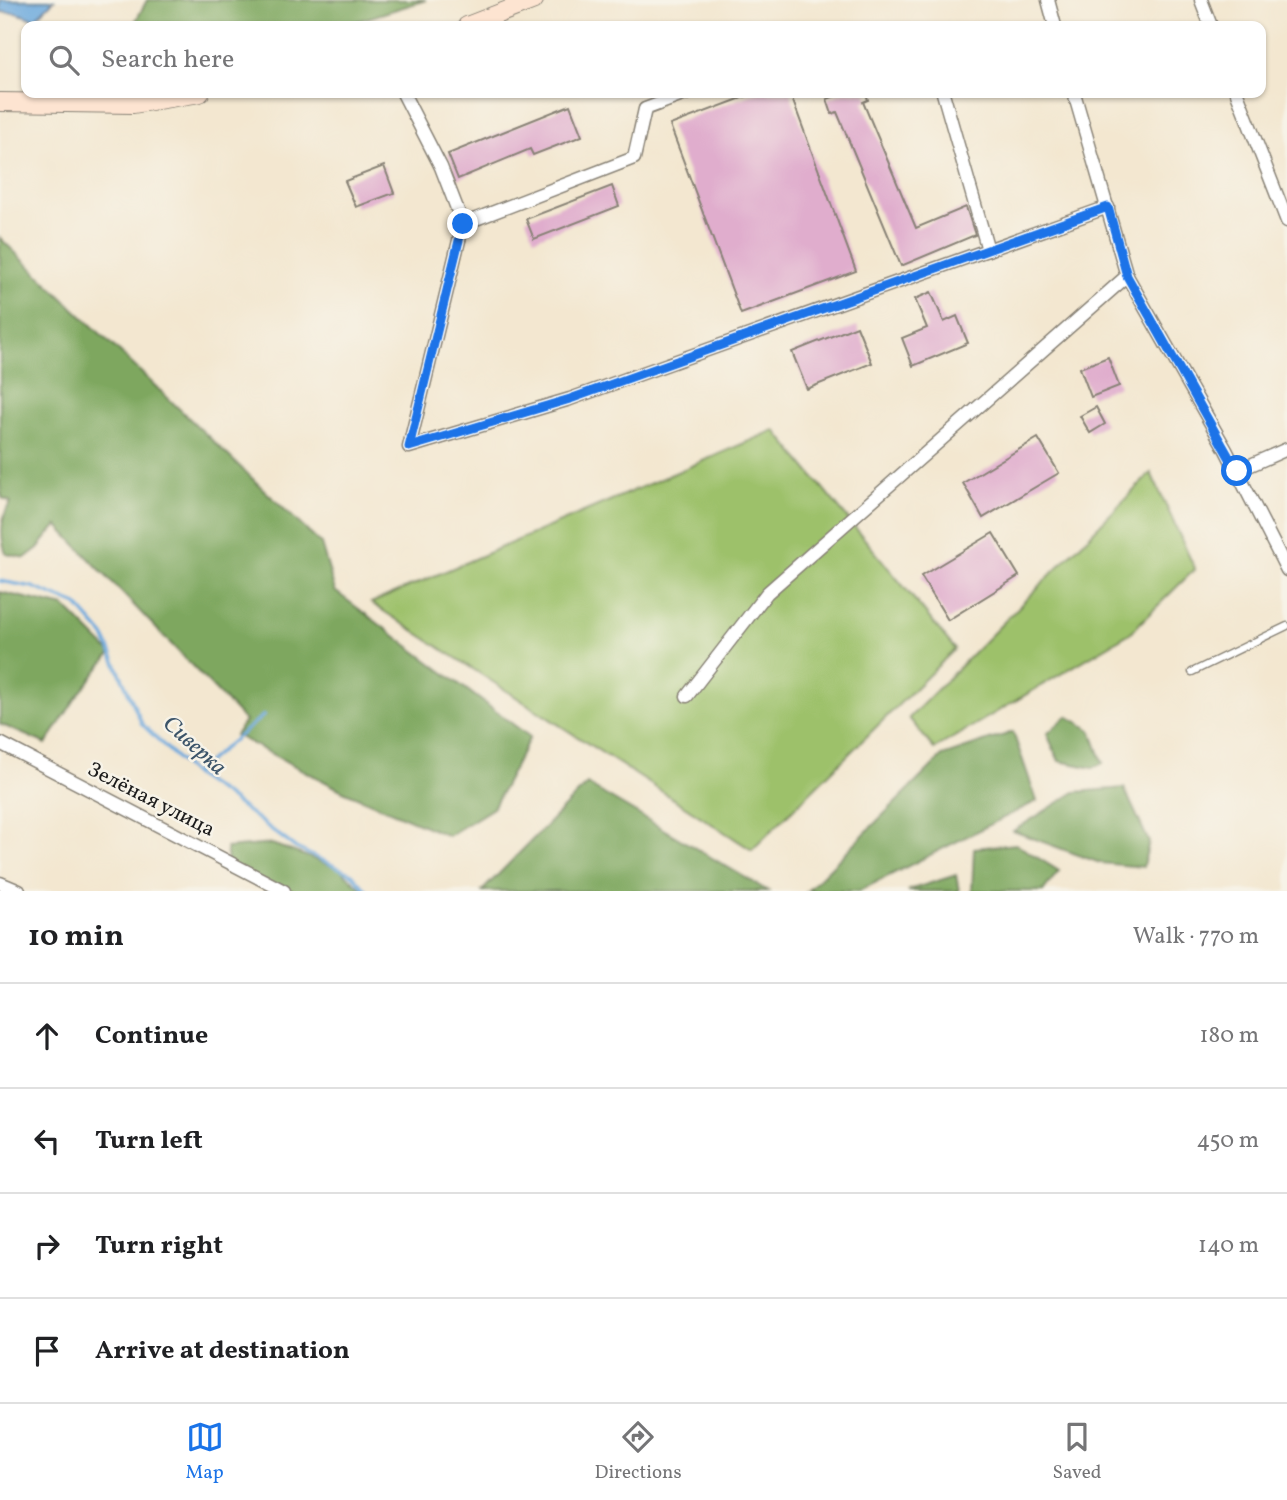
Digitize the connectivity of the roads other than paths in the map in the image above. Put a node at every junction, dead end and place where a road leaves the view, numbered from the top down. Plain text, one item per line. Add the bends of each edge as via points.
1 (534, 0) edge
2 (1048, 0) edge
3 (1201, 0) edge
4 (480, 21) edge
5 (1054, 21) edge
6 (1209, 21) edge
7 (170, 98) edge
8 (406, 98) edge
9 (675, 98) edge
10 (944, 98) edge
11 (1075, 98) edge
12 (1239, 98) edge
13 (0, 102) edge
14 (1108, 207) junction
15 (1287, 221) edge
16 (463, 224) junction
17 (988, 250) junction
18 (1127, 276) junction
19 (1287, 449) edge
20 (1237, 471) junction
21 (1287, 569) edge
22 (1287, 626) edge
23 (1192, 672) dead end
24 (687, 696) dead end
25 (0, 743) edge
26 (0, 883) edge
27 (19, 891) edge
28 (284, 891) edge

1 - 4 main road
2 - 5 street
3 - 6 street
7 - 13 main road via 133,104
8 - 16 street via 441,167
9 - 16 street via 645,109 634,158
10 - 17 street
11 - 14 street
12 - 15 street
14 - 17 street
14 - 18 street
16 - 17 street via 409,447 570,399
18 - 20 street
18 - 24 street via 767,593
19 - 20 street
20 - 21 street
22 - 23 lane
25 - 28 street, Зелёная улица
26 - 27 street

